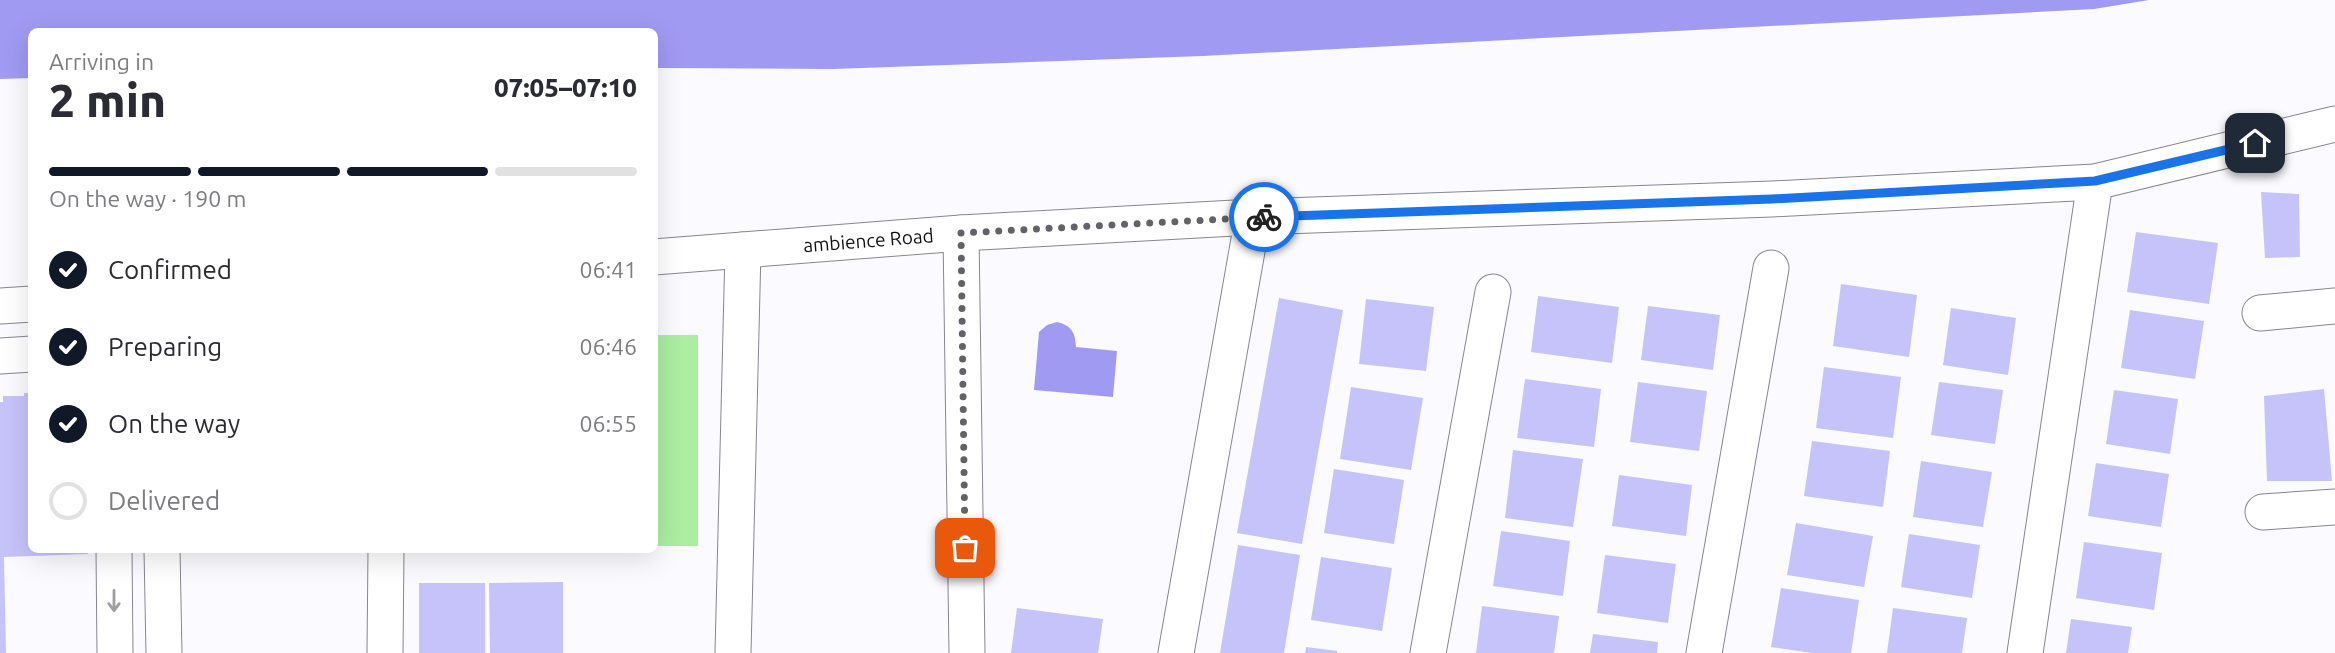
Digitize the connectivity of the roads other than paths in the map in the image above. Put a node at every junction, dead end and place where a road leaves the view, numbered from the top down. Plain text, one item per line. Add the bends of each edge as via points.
1 (2335, 124) edge
2 (2095, 181) junction
3 (1253, 217) junction
4 (961, 233) junction
5 (743, 250) junction
6 (658, 257) edge
7 (1771, 268) dead end
8 (1493, 292) dead end
9 (28, 304) edge
10 (0, 306) edge
11 (2335, 306) edge
12 (2260, 313) dead end
13 (28, 354) edge
14 (0, 356) edge
15 (2335, 507) edge
16 (2263, 512) dead end
17 (114, 553) edge
18 (162, 553) edge
19 (386, 553) edge
20 (115, 653) edge
21 (164, 653) edge
22 (385, 653) edge
23 (733, 653) edge
24 (967, 653) edge
25 (1175, 653) edge
26 (1428, 653) edge
27 (1704, 653) edge
28 (2025, 653) edge

1 - 2 street, ambience Road
2 - 3 street, ambience Road via 1772,199
2 - 28 street
3 - 4 street, ambience Road
3 - 25 street
4 - 5 street, ambience Road
4 - 24 street
5 - 6 street, ambience Road
5 - 23 street
7 - 27 street
8 - 26 street
9 - 10 street
11 - 12 street
13 - 14 street
15 - 16 street
17 -> 20 street
18 - 21 street
19 - 22 street

